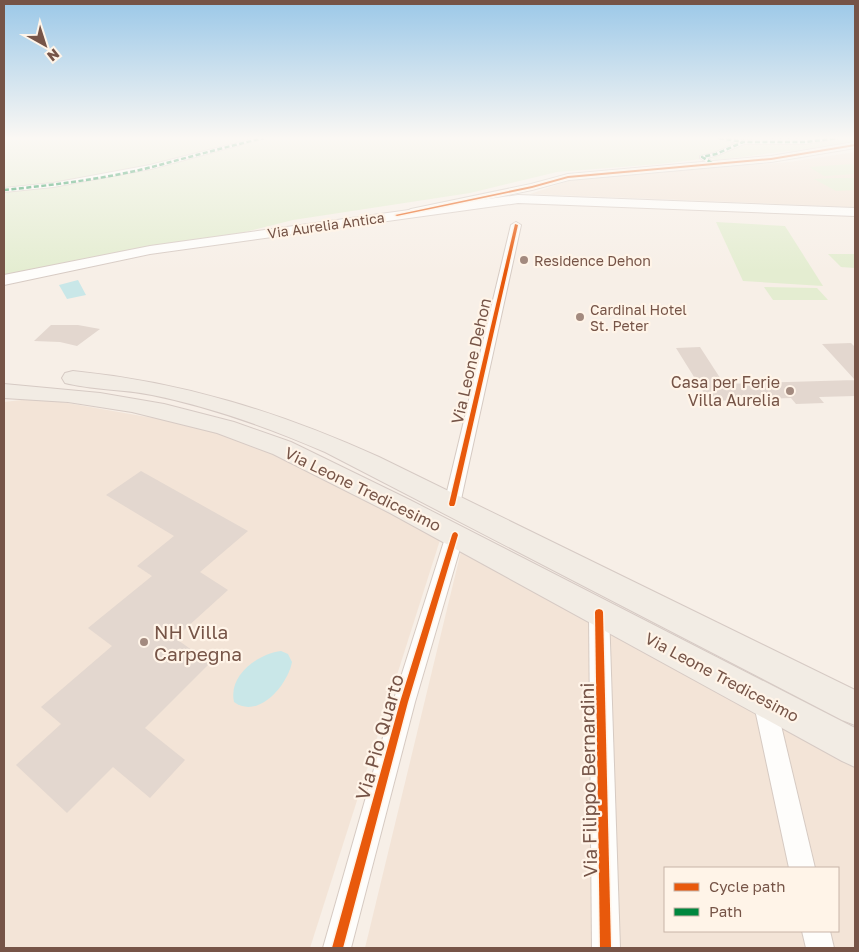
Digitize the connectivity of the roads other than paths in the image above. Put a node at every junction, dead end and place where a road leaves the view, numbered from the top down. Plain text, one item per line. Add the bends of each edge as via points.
1 (66, 182) edge
2 (552, 182) edge
3 (532, 188) junction
4 (4, 190) edge
5 (518, 200) junction
6 (855, 212) edge
7 (396, 215) junction
8 (516, 225) dead end
9 (4, 280) edge
10 (4, 377) edge
11 (4, 391) edge
12 (30, 392) junction
13 (4, 396) edge
14 (452, 504) junction
15 (455, 534) junction
16 (599, 612) junction
17 (764, 700) junction
18 (855, 708) edge
19 (855, 748) edge
20 (802, 867) edge
21 (816, 932) edge
22 (337, 948) edge
23 (606, 948) edge
24 (820, 948) edge

1 - 4 street
2 - 3 street, Via Aurelia Antica
3 - 5 street via 517,194
3 - 7 street, Via Aurelia Antica
5 - 6 main road
5 - 7 main road
7 - 9 main road, Via Aurelia Antica via 150,250
8 - 14 street, Via Leone Dehon
10 - 14 main road, Via Leone Tredicesimo via 59,377 118,383 227,406 328,442
11 - 12 main road, Via Leone Tredicesimo
12 - 13 street
12 - 15 main road, Via Leone Tredicesimo via 147,408 254,437 330,470
14 - 18 main road, Via Leone Tredicesimo
15 - 16 main road, Via Leone Tredicesimo
15 - 22 street, Via Pio Quarto via 404,702
16 - 17 main road, Via Leone Tredicesimo
16 - 23 street, Via Filippo Bernardini
17 - 19 main road, Via Leone Tredicesimo
17 - 20 street
21 - 24 street

